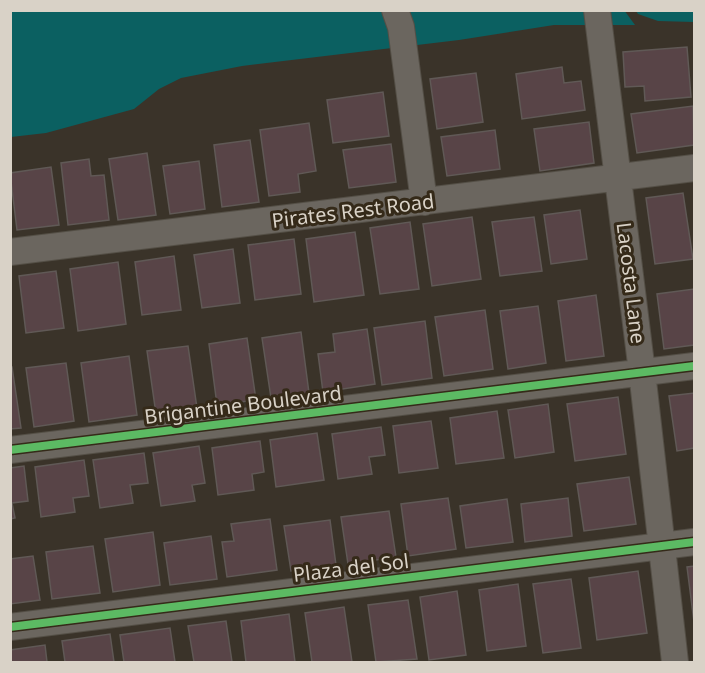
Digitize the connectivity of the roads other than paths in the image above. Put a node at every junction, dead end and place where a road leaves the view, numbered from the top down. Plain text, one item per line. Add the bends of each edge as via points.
1 (395, 10) edge
2 (597, 10) edge
3 (694, 168) edge
4 (618, 178) junction
5 (424, 202) junction
6 (10, 252) edge
7 (694, 366) edge
8 (642, 372) junction
9 (10, 450) edge
10 (694, 542) edge
11 (662, 546) junction
12 (10, 627) edge
13 (675, 663) edge

1 - 5 street via 401,27
2 - 4 street, Lacosta Lane
3 - 4 street, Pirates Rest Road
4 - 5 street, Pirates Rest Road
4 - 8 street, Lacosta Lane
5 - 6 street, Pirates Rest Road
7 - 8 street, Brigantine Boulevard
8 - 9 street, Brigantine Boulevard
8 - 11 street, Lacosta Lane
10 - 11 street, Plaza del Sol
11 - 12 street, Plaza del Sol
11 - 13 street, Lacosta Lane

